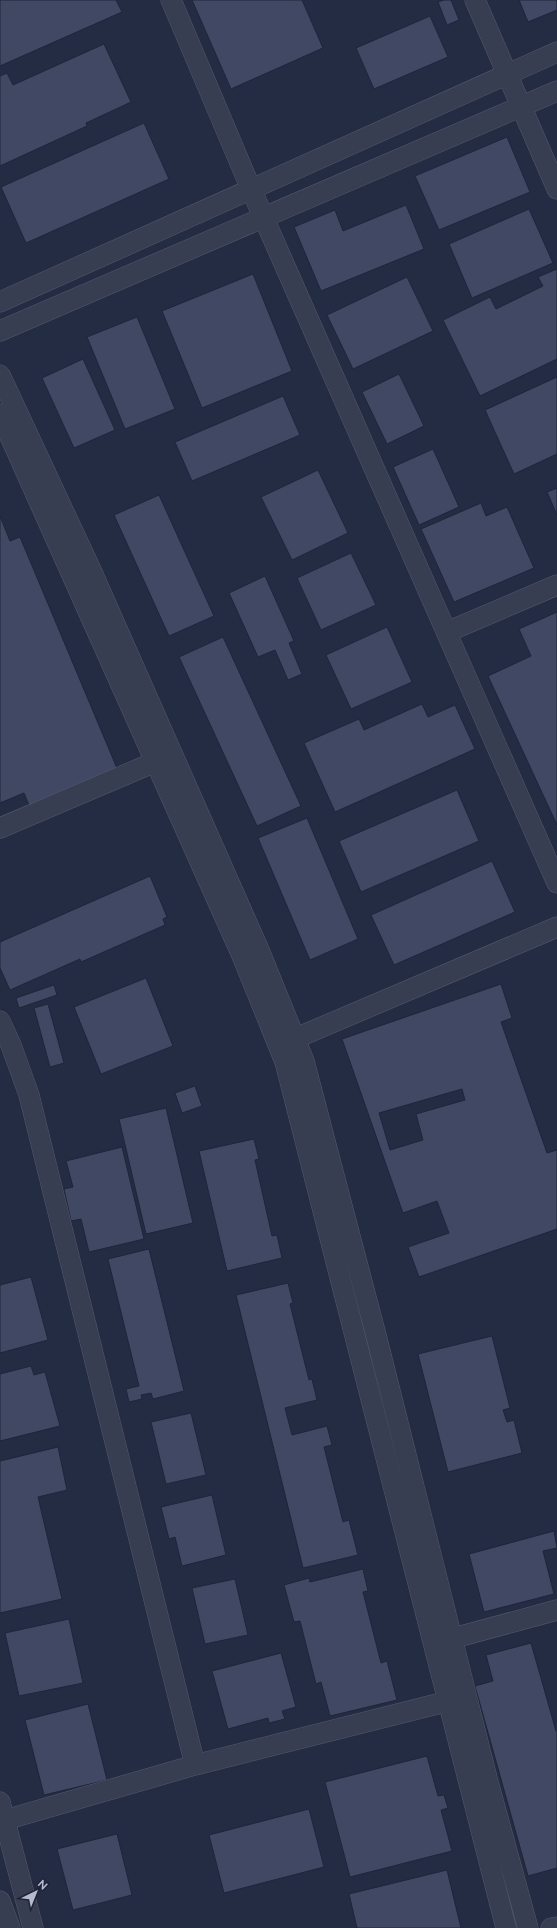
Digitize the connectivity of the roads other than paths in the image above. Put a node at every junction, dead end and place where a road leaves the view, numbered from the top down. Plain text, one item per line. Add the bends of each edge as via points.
1 (171, 0) edge
2 (475, 0) edge
3 (557, 52) edge
4 (507, 74) junction
5 (557, 91) edge
6 (521, 106) junction
7 (251, 189) junction
8 (557, 189) edge
9 (264, 217) junction
10 (0, 302) edge
11 (0, 331) edge
12 (0, 375) edge
13 (0, 414) edge
14 (557, 585) edge
15 (447, 632) junction
16 (155, 762) junction
17 (0, 828) edge
18 (557, 883) edge
19 (557, 927) edge
20 (0, 1021) edge
21 (287, 1042) junction
22 (557, 1610) edge
23 (443, 1641) junction
24 (467, 1696) junction
25 (448, 1701) junction
26 (195, 1765) junction
27 (2, 1814) edge
28 (0, 1901) edge
29 (557, 1927) edge
30 (10, 1928) edge
31 (33, 1928) edge
32 (506, 1928) edge
33 (528, 1928) edge
34 (551, 1928) edge

1 - 7 street
2 - 4 street
3 - 4 street
4 - 6 street
4 - 7 street
5 - 6 street
6 - 8 street
6 - 9 street
7 - 9 street
7 - 10 street
9 - 11 street
9 - 15 street
12 - 21 street via 91,570 259,950
13 - 16 street
14 - 15 street
15 - 18 street
16 - 17 street
16 - 21 street via 243,958
19 - 21 street
20 - 26 street via 29,1095
21 - 23 street via 304,1061 316,1107
22 - 23 street
23 - 24 street
23 - 25 street
24 - 25 street
24 - 33 street
25 - 26 street
25 - 32 street
26 - 27 street
27 - 31 street
28 - 30 street
29 - 34 street

